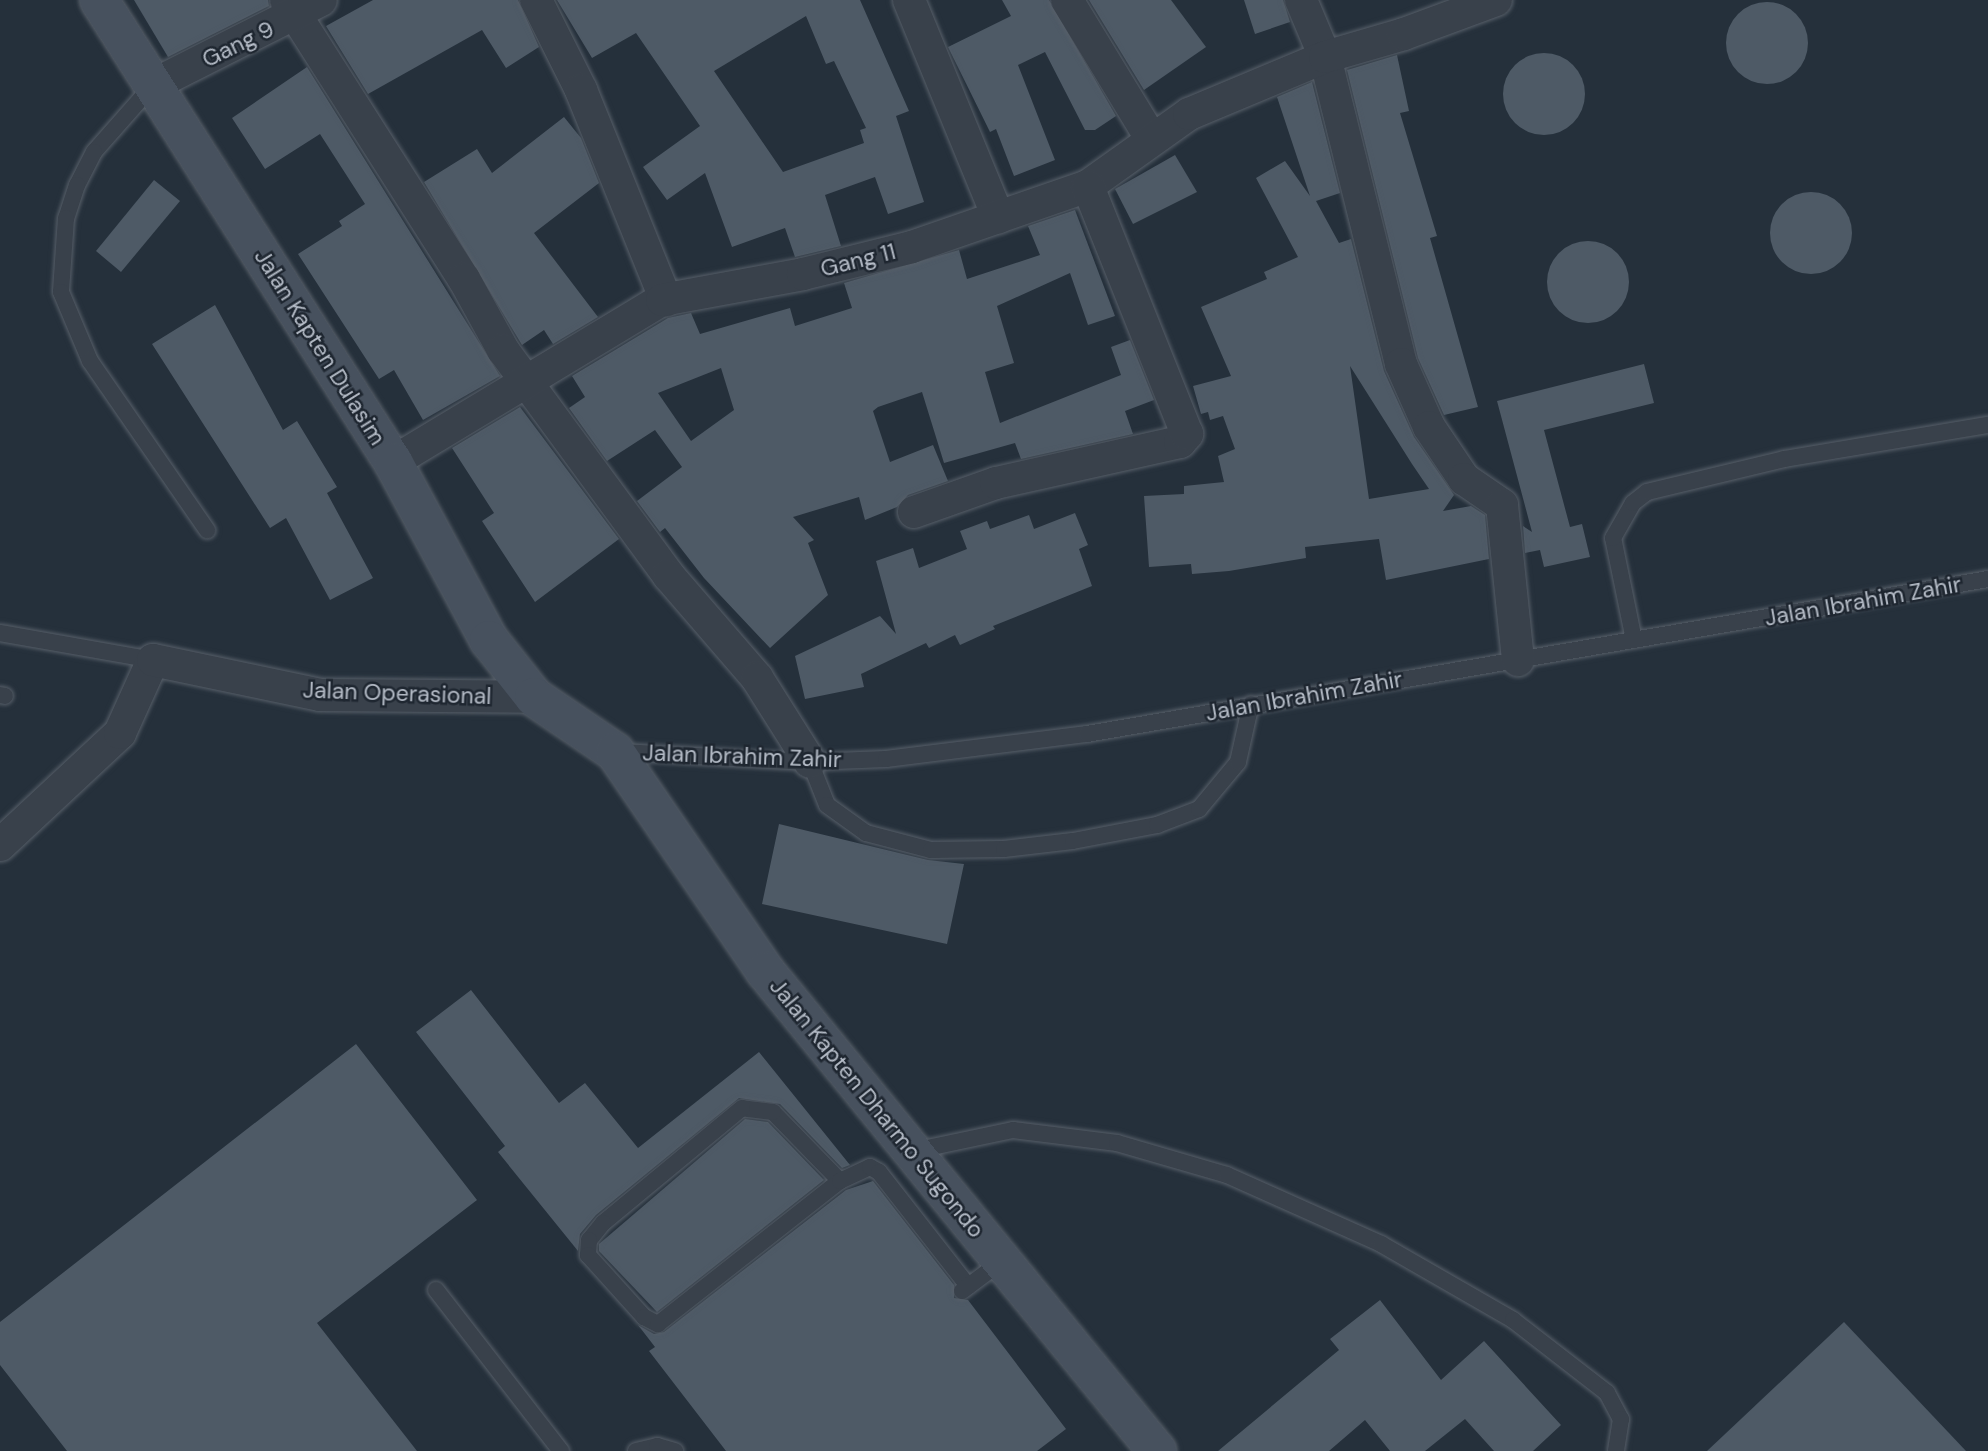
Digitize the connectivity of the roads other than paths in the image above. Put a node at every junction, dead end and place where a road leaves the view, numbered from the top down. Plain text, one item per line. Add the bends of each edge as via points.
1 (99, 0) edge
2 (536, 0) edge
3 (909, 0) edge
4 (1067, 0) edge
5 (1301, 0) edge
6 (1496, 0) edge
7 (301, 5) edge
8 (1325, 57) junction
9 (153, 85) junction
10 (1151, 138) junction
11 (1087, 186) junction
12 (998, 217) junction
13 (666, 300) junction
14 (527, 380) junction
15 (1988, 425) edge
16 (393, 461) junction
17 (914, 512) dead end
18 (207, 530) dead end
19 (1988, 579) edge
20 (0, 632) edge
21 (1634, 640) junction
22 (153, 660) junction
23 (1518, 660) junction
24 (534, 697) junction
25 (1251, 704) junction
26 (615, 752) junction
27 (810, 762) junction
28 (0, 845) edge
29 (911, 1151) junction
30 (840, 1181) junction
31 (1002, 1261) junction
32 (436, 1290) dead end
33 (561, 1451) edge
34 (636, 1451) edge
35 (675, 1451) edge
36 (1157, 1451) edge
37 (1616, 1451) edge

1 - 9 main road, Jalan Kapten Dulasim
2 - 13 street via 581,90
3 - 12 street
4 - 10 street
5 - 8 street
6 - 8 street, Gang 11
7 - 9 street, Gang 9
7 - 14 street via 503,350
8 - 10 street, Gang 11 via 1189,114
8 - 23 street via 1401,364 1429,427 1464,479 1502,505
9 - 16 main road, Jalan Kapten Dulasim
9 - 18 lane via 94,152 77,185 66,218 61,292 90,361
10 - 11 street, Gang 11
11 - 12 street, Gang 11
11 - 17 street via 1187,435 1180,442 996,483
12 - 13 street, Gang 11 via 912,247
13 - 14 street, Gang 11
14 - 16 street, Gang 11
14 - 27 street via 669,576 757,678
15 - 21 lane via 1784,459 1647,492 1633,503 1613,538
16 - 24 main road, Jalan Kapten Dulasim via 489,640
19 - 21 lane, Jalan Ibrahim Zahir
20 - 22 lane, Jalan Operasional
21 - 23 lane, Jalan Ibrahim Zahir
22 - 24 street, Jalan Operasional via 320,695
22 - 28 street via 120,733
23 - 25 lane, Jalan Ibrahim Zahir
24 - 26 main road
25 - 27 lane, Jalan Ibrahim Zahir via 1087,734 886,759
25 - 27 lane via 1238,762 1199,808 1157,825 1073,841 1004,849 931,850 866,833 827,805
26 - 27 lane, Jalan Ibrahim Zahir
26 - 29 main road, Jalan Kapten Dharmo Sugondo via 765,971
29 - 31 main road, Jalan Kapten Dharmo Sugondo
29 - 37 lane via 1013,1130 1117,1143 1227,1175 1381,1244 1513,1320 1607,1393 1621,1419
30 - 30 lane via 774,1112 742,1108 603,1223 589,1240 589,1255 644,1317 658,1324
30 - 31 lane via 858,1169 875,1168 965,1289
31 - 36 main road, Jalan Kapten Dharmo Sugondo
32 - 33 lane
34 - 35 lane via 657,1446

